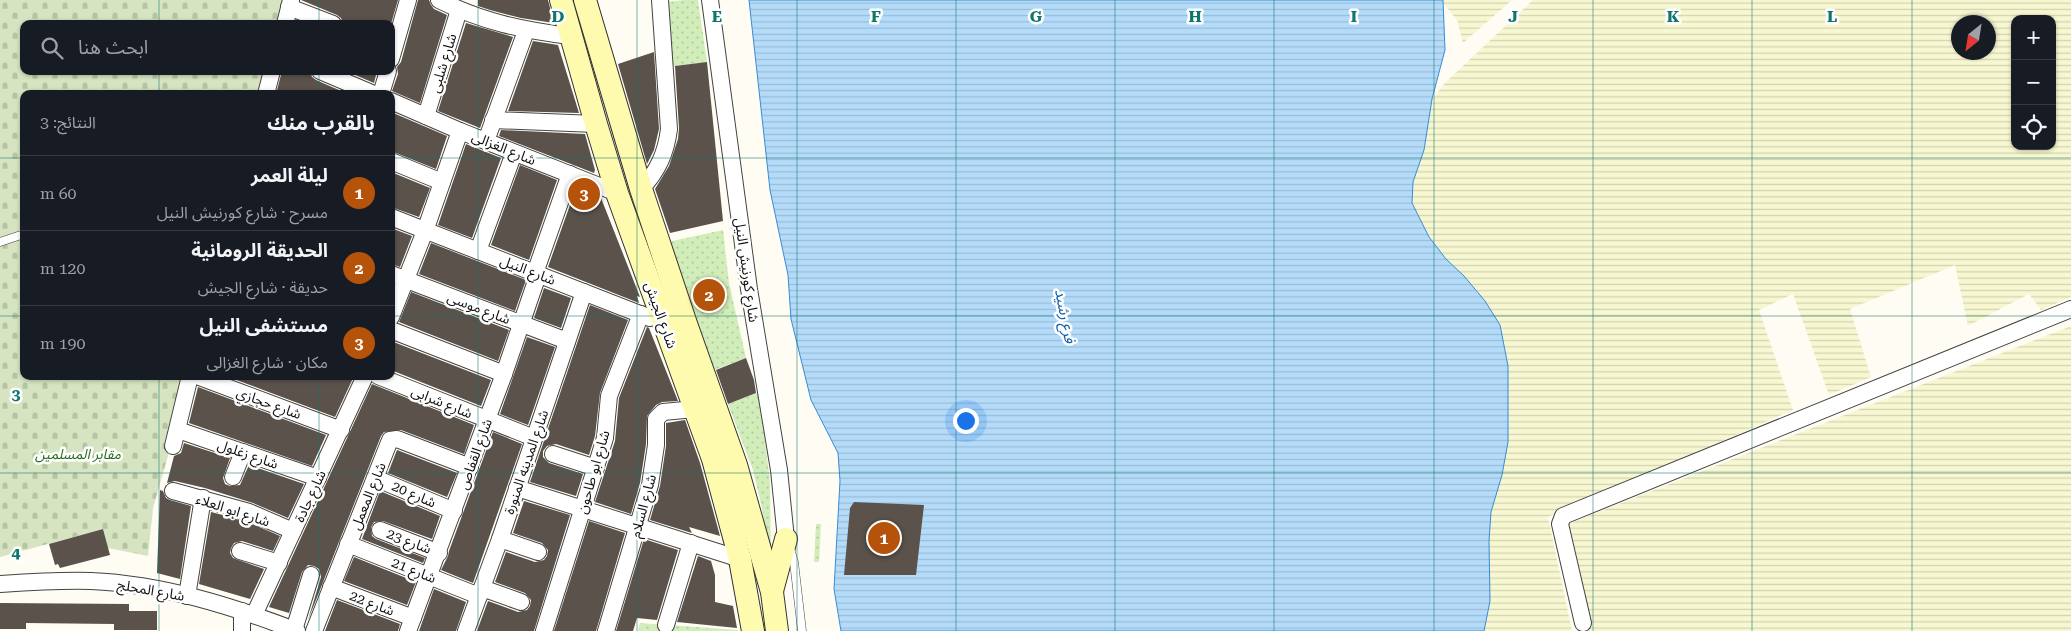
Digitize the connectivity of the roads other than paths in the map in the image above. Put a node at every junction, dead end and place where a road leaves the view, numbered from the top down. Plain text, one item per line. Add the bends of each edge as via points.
1 (408, 0) edge
2 (439, 0) edge
3 (561, 0) edge
4 (585, 0) edge
5 (660, 0) edge
6 (710, 0) edge
7 (290, 4) edge
8 (466, 8) edge
9 (285, 20) edge
10 (324, 20) edge
11 (526, 31) junction
12 (570, 36) junction
13 (395, 41) edge
14 (271, 75) edge
15 (329, 75) edge
16 (387, 75) edge
17 (267, 90) edge
18 (365, 90) edge
19 (382, 90) edge
20 (395, 103) edge
21 (426, 116) junction
22 (494, 120) junction
23 (596, 124) junction
24 (460, 131) junction
25 (486, 141) junction
26 (514, 153) junction
27 (395, 164) edge
28 (570, 174) junction
29 (442, 182) junction
30 (641, 189) junction
31 (618, 193) junction
32 (395, 219) edge
33 (425, 230) junction
34 (20, 235) edge
35 (0, 242) edge
36 (478, 251) junction
37 (536, 274) junction
38 (399, 277) edge
39 (584, 292) junction
40 (395, 297) edge
41 (2071, 309) edge
42 (641, 314) junction
43 (664, 323) junction
44 (522, 324) junction
45 (395, 332) edge
46 (567, 341) junction
47 (504, 374) junction
48 (189, 380) edge
49 (208, 380) edge
50 (363, 380) edge
51 (388, 380) edge
52 (695, 409) junction
53 (488, 420) junction
54 (178, 430) junction
55 (341, 430) junction
56 (534, 438) junction
57 (173, 446) dead end
58 (243, 452) junction
59 (552, 454) dead end
60 (470, 467) junction
61 (596, 468) junction
62 (233, 477) dead end
63 (318, 478) junction
64 (375, 478) junction
65 (517, 488) junction
66 (173, 492) dead end
67 (203, 498) junction
68 (583, 509) junction
69 (454, 511) junction
70 (637, 526) junction
71 (380, 530) dead end
72 (293, 531) junction
73 (500, 539) junction
74 (786, 539) junction
75 (691, 543) junction
76 (348, 544) junction
77 (240, 551) dead end
78 (538, 552) dead end
79 (439, 553) junction
80 (740, 559) junction
81 (278, 563) junction
82 (311, 574) dead end
83 (429, 576) junction
84 (0, 584) edge
85 (331, 587) junction
86 (480, 592) junction
87 (772, 592) junction
88 (187, 596) junction
89 (522, 602) dead end
90 (248, 613) junction
91 (1583, 623) dead end
92 (411, 625) edge
93 (666, 625) dead end
94 (296, 630) edge
95 (242, 631) edge
96 (314, 631) edge
97 (466, 631) edge
98 (544, 631) edge
99 (606, 631) edge
100 (753, 631) edge
101 (777, 631) edge
102 (802, 631) edge

1 - 13 street
2 - 8 street
3 - 12 main road, شارع الجيش
4 - 30 main road, شارع الجيش
5 - 30 street via 669,128 658,167
6 - 74 street, شارع كورنيش النيل via 749,290 779,470
7 - 9 street
7 - 10 street
8 - 11 street
8 - 21 street, شارع شلبى
11 - 12 street
11 - 22 street
12 - 23 main road, شارع الجيش
14 - 17 street
15 - 18 street
16 - 19 street
20 - 21 street, شارع الغزالى
21 - 24 street, شارع الغزالى
22 - 23 street
22 - 25 street
23 - 31 main road, شارع الجيش
24 - 25 street, شارع الغزالى
24 - 29 street
25 - 26 street, شارع الغزالى
26 - 28 street, شارع الغزالى
26 - 36 street
27 - 29 street
28 - 31 street, شارع الغزالى
28 - 37 street, شارع القفاص
29 - 33 street
30 - 87 main road, شارع الجيش via 736,465
31 - 43 main road, شارع الجيش
32 - 33 street, شارع النيل
33 - 36 street, شارع النيل
33 - 38 street
34 - 35 lane
36 - 37 street, شارع النيل
37 - 39 street, شارع النيل
37 - 44 street, شارع القفاص
38 - 40 street
38 - 44 street, شارع موسى
39 - 42 street, شارع النيل
39 - 46 street, شارع المدينه المنورة
41 - 91 street via 1563,516 1560,524
42 - 43 street, شارع النيل
42 - 61 street, شارع ابو طاحون via 609,396 607,430
43 - 52 main road, شارع الجيش
44 - 46 street, شارع موسى
44 - 47 street, شارع القفاص
45 - 47 street
46 - 56 street, شارع المدينه المنورة
47 - 53 street, شارع القفاص
48 - 54 street
49 - 55 street, شارع حجازي
50 - 55 street, شارع جادة
51 - 53 street, شارع شرابى
52 - 70 street, شارع السلام via 663,412 657,416 654,465
52 - 80 main road, شارع الجيش via 718,476
53 - 56 street, شارع شرابى
53 - 60 street, شارع القفاص
54 - 57 street
54 - 58 street, شارع زغلول
55 - 63 street, شارع جادة
56 - 65 street, شارع المدينه المنورة
58 - 62 street
58 - 63 street, شارع زغلول
59 - 61 street
60 - 64 street, شارع المعمل via 394,438
60 - 69 street, شارع القفاص
61 - 68 street, شارع ابو طاحون
63 - 72 street, شارع جادة
64 - 69 street, شارع 20
64 - 76 street, شارع المعمل
65 - 68 street
65 - 73 street, شارع المدينه المنورة
66 - 67 street, شارع ابو العلاء
67 - 72 street, شارع ابو العلاء via 249,512
67 - 88 street
68 - 70 street
68 - 98 street, شارع ابو طاحون
69 - 79 street, شارع القفاص
70 - 75 street
70 - 99 street, شارع السلام
71 - 79 street, شارع 23
72 - 81 street, شارع جادة
73 - 78 street
73 - 86 street, شارع المدينه المنورة
74 - 87 main road
74 - 102 lane via 794,562
75 - 80 street
75 - 93 street
76 - 83 street, شارع 21
76 - 85 street, شارع المعمل
77 - 81 street
79 - 83 street, شارع القفاص
80 - 100 main road, شارع الجيش
81 - 90 street, شارع جادة
82 - 94 street
83 - 86 street, شارع 21
83 - 92 street, شارع القفاص
84 - 88 street, شارع المحلج via 92,581 140,586
85 - 92 street, شارع 22
85 - 96 street, شارع المعمل
86 - 89 street, شارع 21
86 - 97 street, شارع المدينه المنورة
87 - 101 main road, شارع الجيش
88 - 90 street, شارع المحلج
90 - 94 street, شارع المحلج
90 - 95 street

